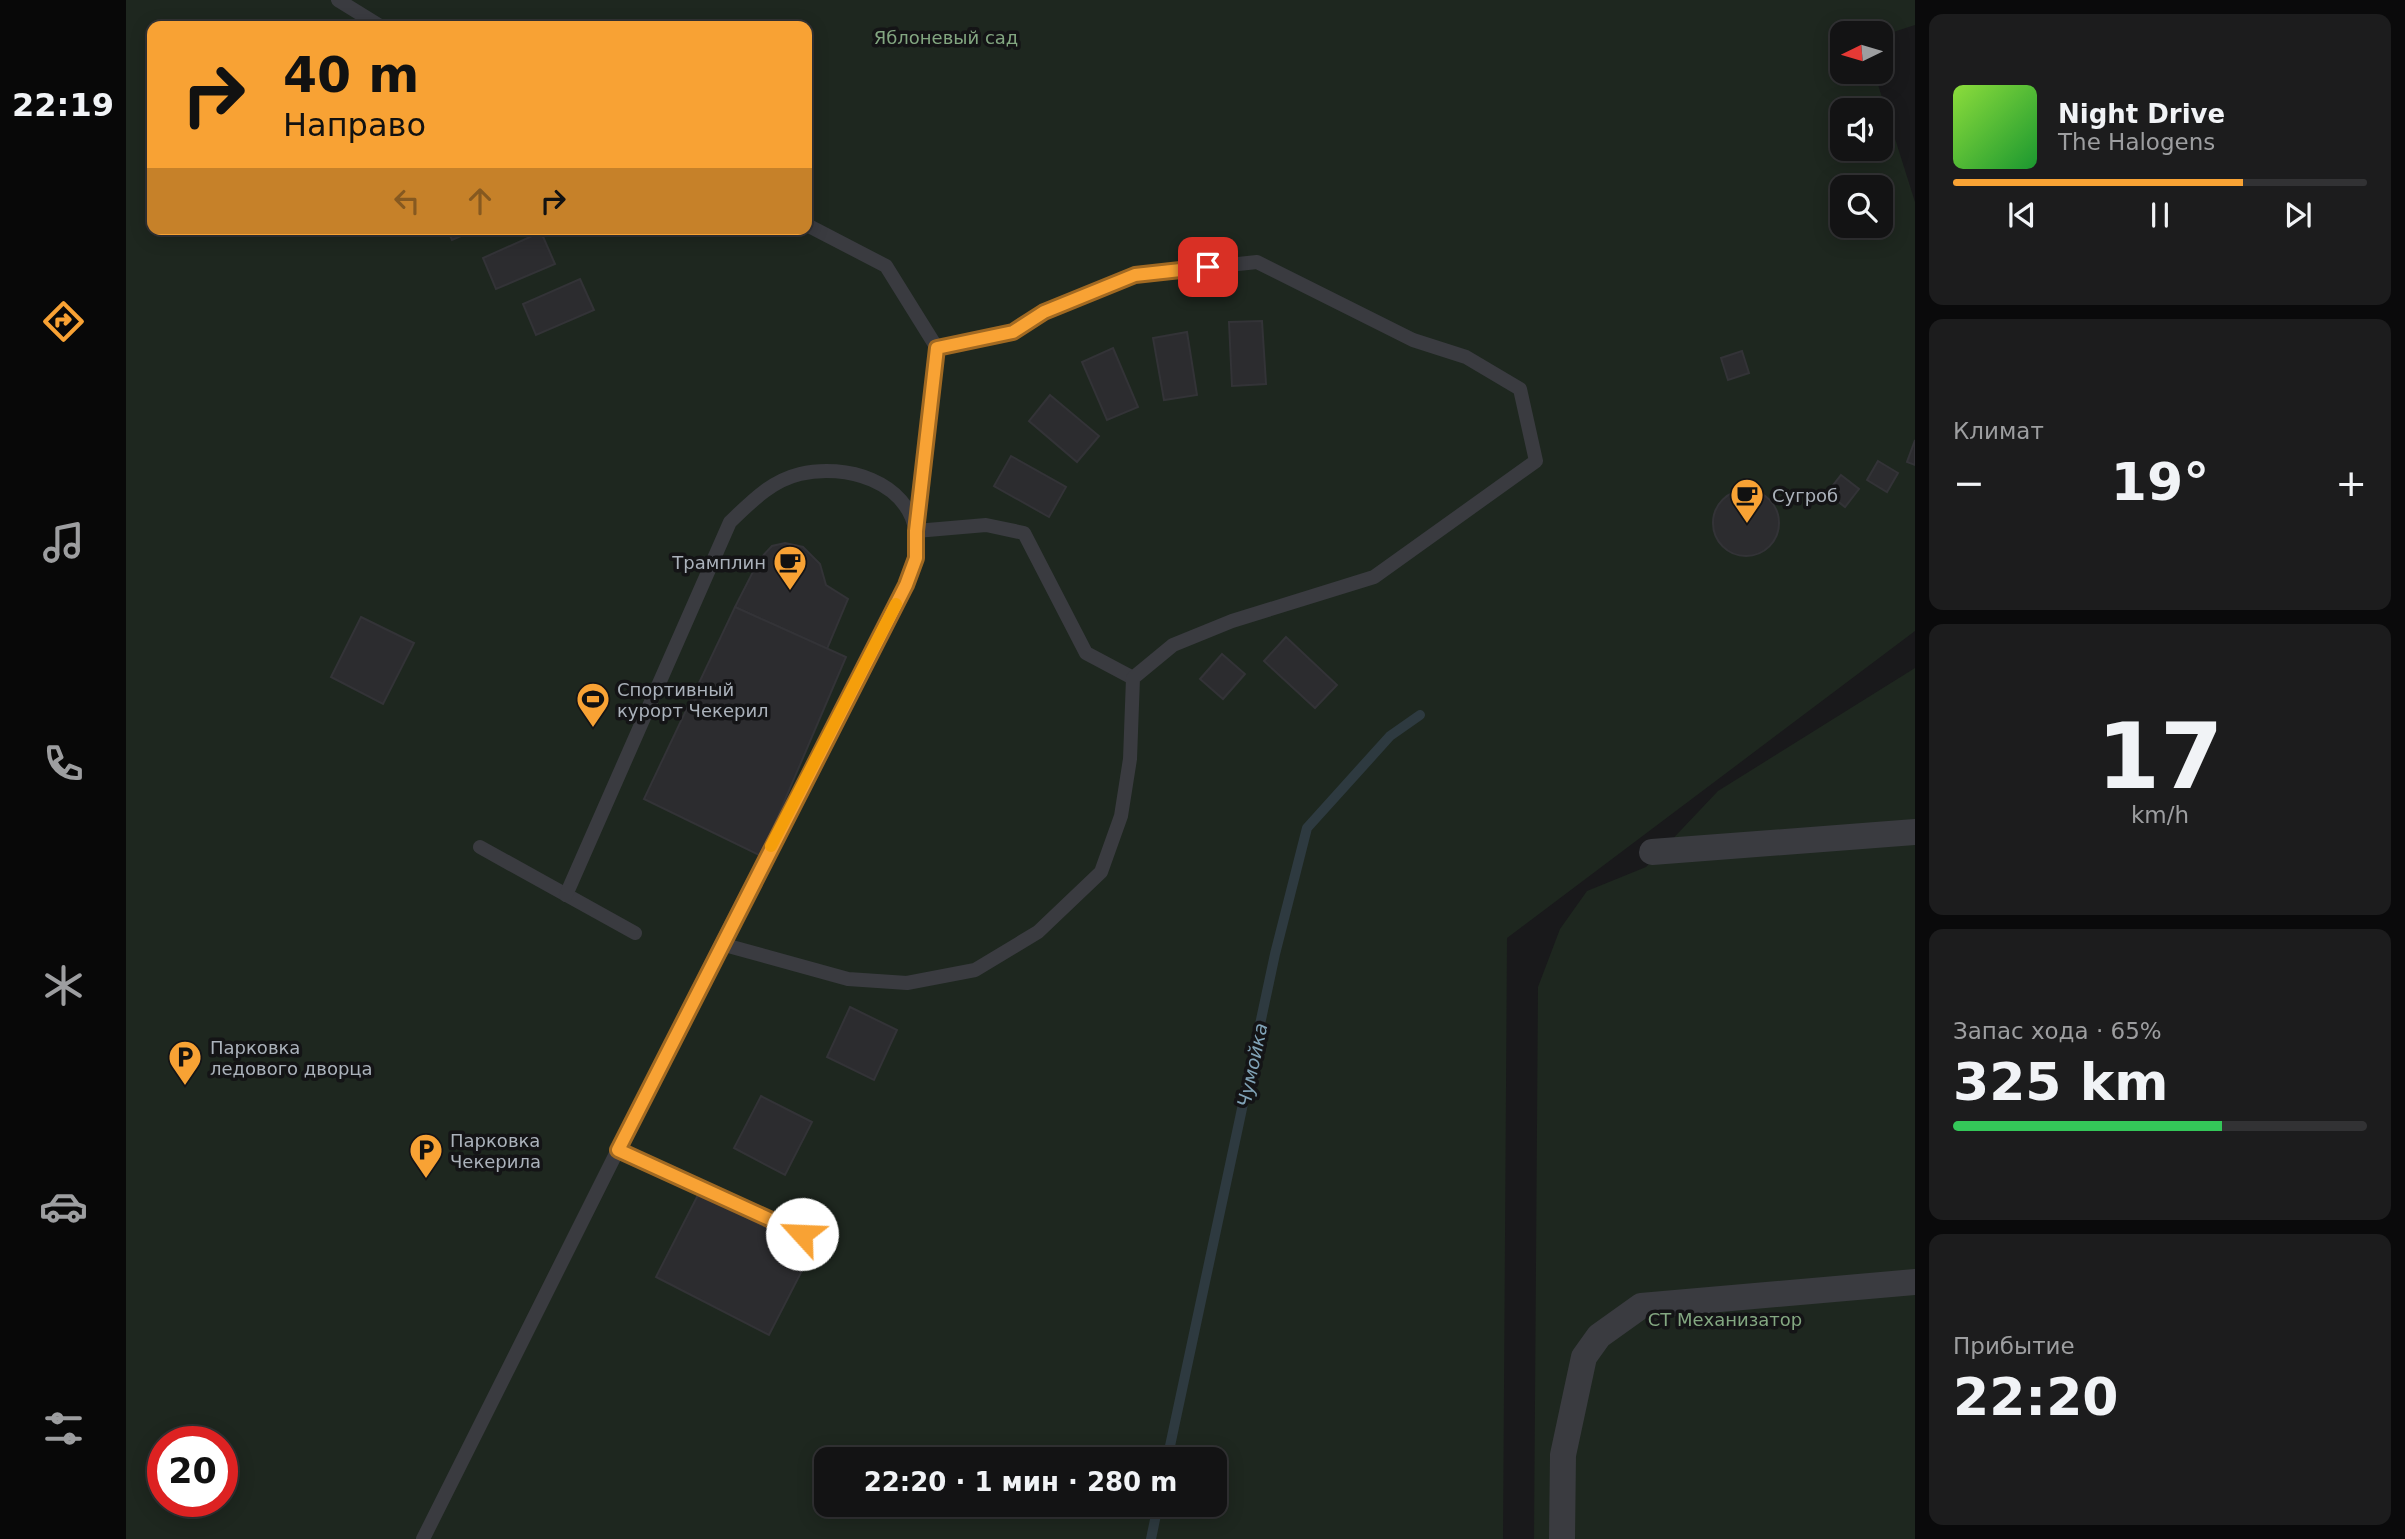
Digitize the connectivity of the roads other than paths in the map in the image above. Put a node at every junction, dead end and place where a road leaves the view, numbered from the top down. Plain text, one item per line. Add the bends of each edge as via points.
1 (338, 0) edge
2 (372, 21) edge
3 (812, 228) edge
4 (937, 348) junction
5 (916, 531) junction
6 (1133, 678) junction
7 (1915, 832) edge
8 (480, 847) dead end
9 (1653, 852) dead end
10 (566, 895) junction
11 (635, 933) dead end
12 (721, 944) junction
13 (618, 1150) junction
14 (802, 1234) dead end
15 (1915, 1282) edge
16 (423, 1539) edge
17 (1562, 1539) edge

1 - 2 lane
3 - 4 lane via 886,266
4 - 5 lane
4 - 6 lane via 1013,332 1044,312 1135,275 1257,262 1413,340 1466,357 1520,389 1536,461 1374,577 1232,621 1173,645
5 - 6 lane via 986,525 1024,533 1086,653
5 - 10 lane via 899,497 873,480 840,470 800,474 764,489 730,522
5 - 12 lane via 916,558 906,585
6 - 12 lane via 1123,805 1101,872 1038,932 975,970 907,983 848,979
7 - 9 street
8 - 10 lane
10 - 11 lane
12 - 13 lane
13 - 14 lane
13 - 16 lane
15 - 17 street via 1641,1306 1599,1336 1584,1357 1563,1455

